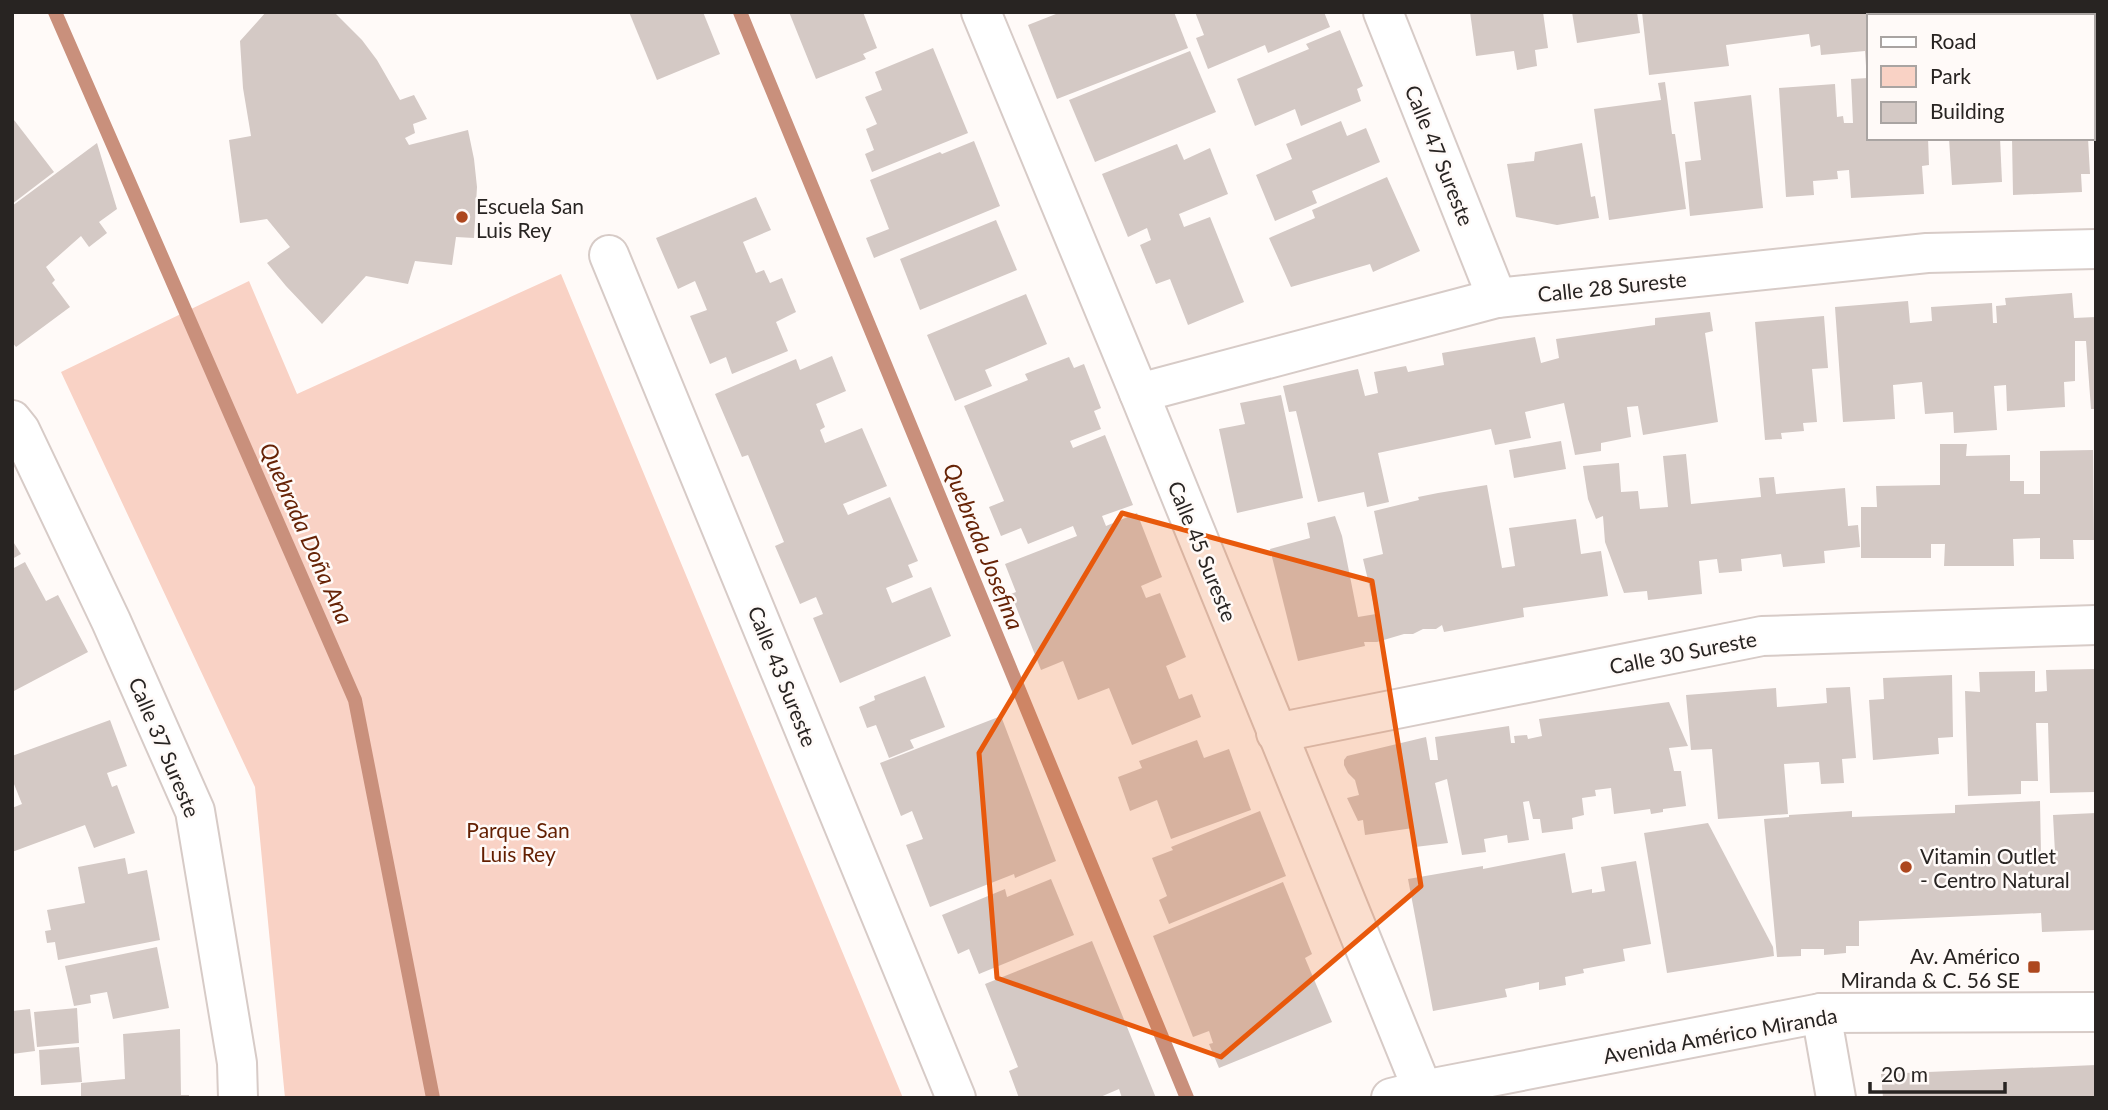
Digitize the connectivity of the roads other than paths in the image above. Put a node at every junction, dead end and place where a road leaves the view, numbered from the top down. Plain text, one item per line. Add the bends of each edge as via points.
1 (981, 12) edge
2 (1382, 12) edge
3 (2096, 249) edge
4 (609, 255) dead end
5 (1497, 298) junction
6 (1139, 393) junction
7 (12, 420) edge
8 (2096, 625) edge
9 (1276, 733) junction
10 (2096, 1012) edge
11 (1821, 1013) junction
12 (1413, 1095) edge
13 (238, 1098) edge
14 (957, 1098) edge
15 (1836, 1098) edge

1 - 6 street, Calle 45 Sureste
2 - 5 street, Calle 47 Sureste
3 - 5 street, Calle 28 Sureste via 1927,253
4 - 14 street, Calle 43 Sureste
5 - 6 street, Calle 28 Sureste
6 - 9 street, Calle 45 Sureste
7 - 13 street, Calle 37 Sureste via 111,621 195,811 237,1063
8 - 9 street, Calle 30 Sureste via 1762,636
9 - 12 street, Calle 45 Sureste
10 - 11 street, Avenida Américo Miranda
11 - 12 street, Avenida Américo Miranda
11 - 15 street

